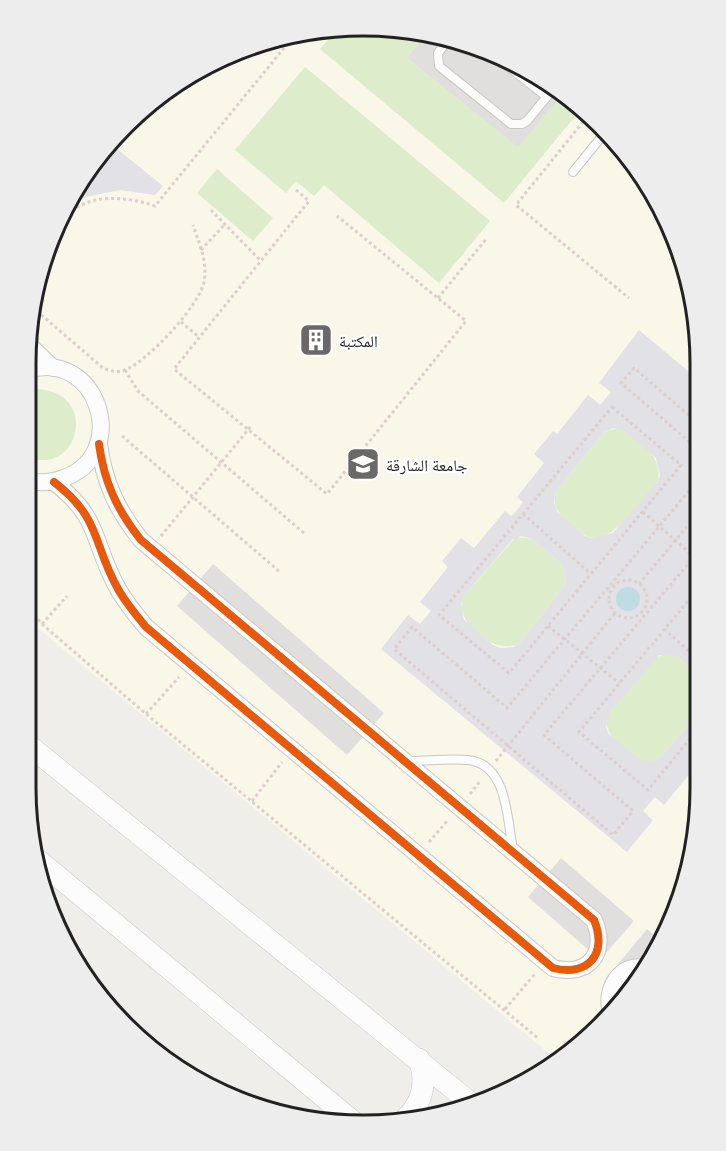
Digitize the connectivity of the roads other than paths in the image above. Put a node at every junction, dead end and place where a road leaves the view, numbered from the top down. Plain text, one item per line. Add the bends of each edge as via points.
1 (443, 46) edge
2 (524, 79) edge
3 (549, 94) edge
4 (547, 97) junction
5 (600, 138) edge
6 (573, 172) dead end
7 (36, 353) edge
8 (52, 368) junction
9 (36, 369) edge
10 (99, 444) junction
11 (36, 481) edge
12 (54, 482) junction
13 (36, 751) edge
14 (403, 761) junction
15 (514, 853) junction
16 (45, 866) edge
17 (636, 969) edge
18 (609, 1004) edge
19 (419, 1059) junction
20 (466, 1099) edge
21 (411, 1111) edge
22 (343, 1114) edge

1 - 4 lane via 437,62 441,70 511,124 527,121
2 - 4 lane
3 - 4 lane
5 - 6 lane
7 - 8 street
8 - 9 street
8 - 10 street via 83,382 94,395 102,427
10 - 12 street via 89,462 73,475
10 - 14 street via 102,471 111,495 123,519 151,549
11 - 12 street
12 - 15 street via 76,501 94,526 108,568 146,627 545,962 567,972 581,969 596,954 600,933 594,920
13 - 19 street
14 - 15 street
14 - 15 lane via 467,760 490,770 502,791
16 - 22 street
17 - 18 street via 617,977 610,990
19 - 20 street
19 - 21 street via 423,1070 422,1093

